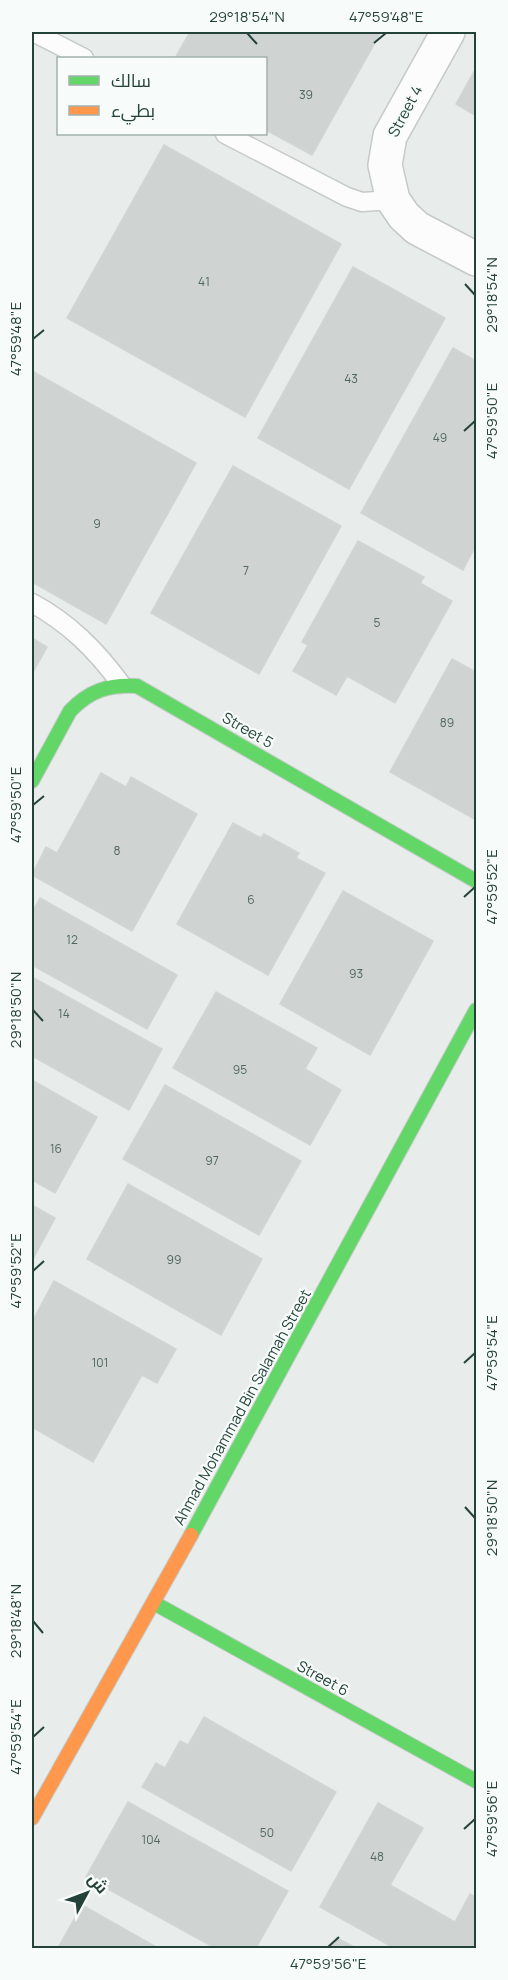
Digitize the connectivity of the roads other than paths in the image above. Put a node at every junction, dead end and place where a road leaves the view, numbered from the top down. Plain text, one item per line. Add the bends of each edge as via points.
1 (33, 32) edge
2 (448, 32) edge
3 (82, 57) edge
4 (227, 135) edge
5 (393, 200) junction
6 (477, 259) edge
7 (32, 603) edge
8 (121, 684) junction
9 (32, 781) edge
10 (477, 881) edge
11 (477, 1010) edge
12 (154, 1603) junction
13 (477, 1781) edge
14 (32, 1818) edge

1 - 3 lane
2 - 5 street, Street 4 via 390,136 385,165
4 - 5 lane via 347,197 362,202
5 - 6 street, Street 4 via 417,228
7 - 8 lane via 86,641
8 - 9 street via 98,689 79,701
8 - 10 street, Street 5 via 150,692
11 - 12 street, Ahmad Mohammad Bin Salamah Street
12 - 13 street, Street 6
12 - 14 street, Ahmad Mohammad Bin Salamah Street

